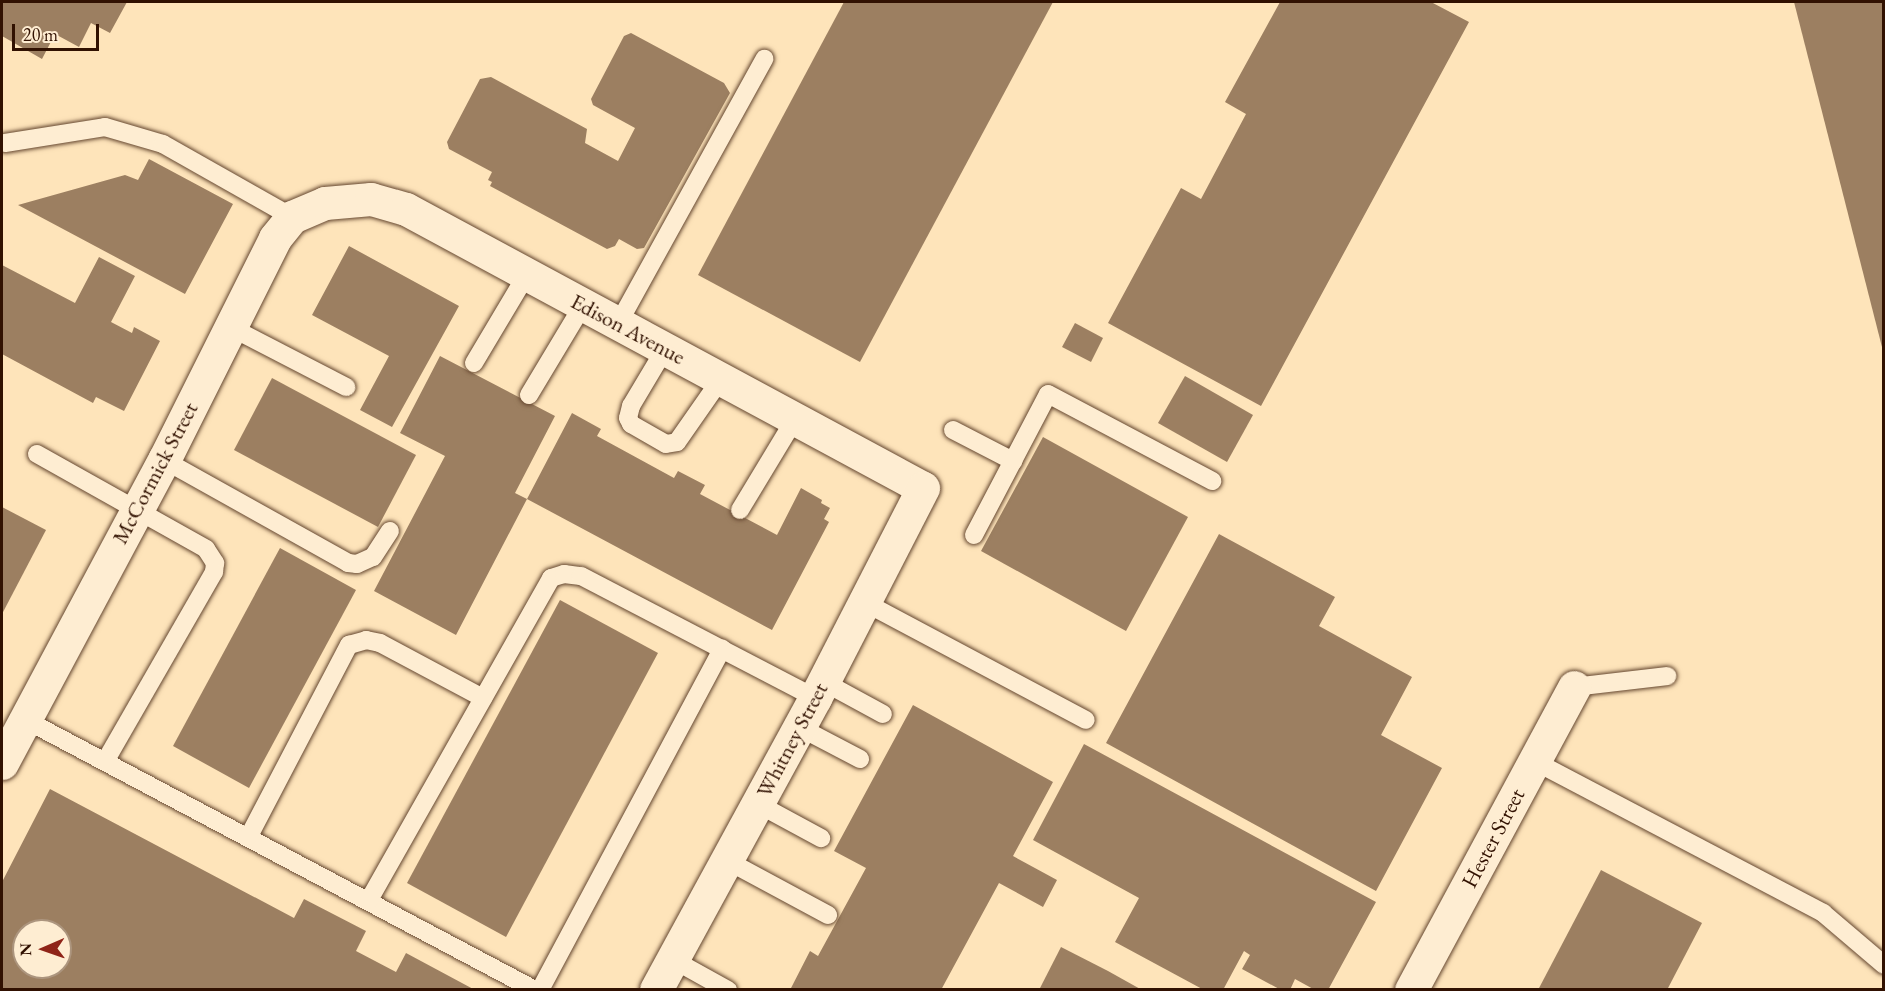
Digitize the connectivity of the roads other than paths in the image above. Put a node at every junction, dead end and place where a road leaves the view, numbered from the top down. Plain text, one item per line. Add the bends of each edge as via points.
1 (764, 59) dead end
2 (5, 143) dead end
3 (325, 203) joint
4 (292, 218) junction
5 (527, 274) junction
6 (584, 305) junction
7 (618, 324) junction
8 (230, 327) junction
9 (665, 349) junction
10 (474, 363) dead end
11 (721, 379) junction
12 (346, 387) dead end
13 (529, 395) dead end
14 (795, 419) junction
15 (953, 430) dead end
16 (38, 454) dead end
17 (164, 460) junction
18 (1013, 461) junction
19 (1212, 481) dead end
20 (923, 488) joint
21 (740, 510) dead end
22 (135, 511) junction
23 (390, 531) dead end
24 (974, 535) dead end
25 (864, 602) junction
26 (722, 650) junction
27 (1666, 676) dead end
28 (1574, 687) joint
29 (819, 690) junction
30 (483, 698) junction
31 (883, 714) dead end
32 (24, 720) junction
33 (1086, 720) dead end
34 (800, 726) junction
35 (860, 759) dead end
36 (106, 760) junction
37 (1534, 761) junction
38 (2, 762) edge
39 (758, 804) junction
40 (249, 836) junction
41 (821, 838) dead end
42 (726, 860) junction
43 (369, 900) junction
44 (828, 915) dead end
45 (672, 959) junction
46 (1884, 965) edge
47 (538, 990) edge
48 (656, 990) edge
49 (728, 990) edge
50 (1411, 990) edge

1 - 7 lane
2 - 4 lane via 105,127 163,144
3 - 4 street, McCormick Street
3 - 5 street, Edison Avenue via 371,199 406,209
4 - 8 street, McCormick Street via 275,238
5 - 6 street, Edison Avenue
5 - 10 lane
6 - 7 street, Edison Avenue
6 - 13 lane
7 - 9 street, Edison Avenue
8 - 12 lane
8 - 17 street, McCormick Street
9 - 11 street, Edison Avenue
9 - 11 lane via 628,418 631,424 666,444 677,442
11 - 14 street, Edison Avenue
14 - 20 street, Edison Avenue
14 - 21 lane
15 - 18 lane
16 - 22 lane
17 - 22 street, McCormick Street
17 - 23 lane via 348,563 373,557
18 - 19 lane via 1048,394
18 - 24 lane
20 - 25 street, Whitney Street
22 - 32 street, McCormick Street
22 - 36 lane via 206,549 213,556 214,572
25 - 29 street, Whitney Street
25 - 33 lane
26 - 29 lane
26 - 30 lane via 581,576 564,574 550,578
26 - 47 lane
27 - 28 lane
28 - 37 street, Hester Street
29 - 31 lane
29 - 34 street, Whitney Street
30 - 40 lane via 380,643 366,640 349,645
30 - 43 lane
32 - 36 lane
32 - 38 street, McCormick Street
34 - 35 lane
34 - 39 street, Whitney Street
36 - 40 lane
37 - 46 lane via 1823,913
37 - 50 street, Hester Street
39 - 41 lane
39 - 42 street, Whitney Street
40 - 43 lane
42 - 44 lane
42 - 45 street, Whitney Street
43 - 47 lane
45 - 48 street, Whitney Street
45 - 49 lane

